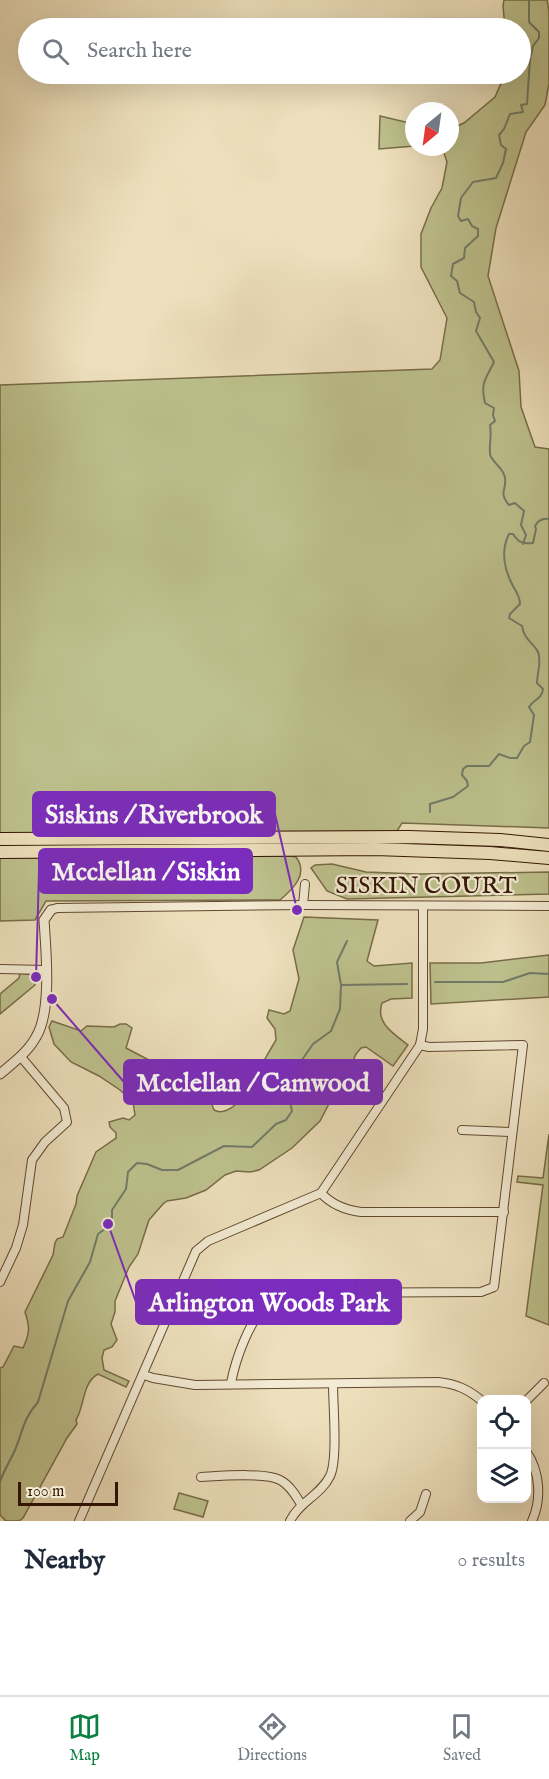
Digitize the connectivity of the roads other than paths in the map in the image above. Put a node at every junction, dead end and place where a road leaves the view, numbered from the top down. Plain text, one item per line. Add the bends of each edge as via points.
1 (0, 839) edge
2 (549, 845) edge
3 (0, 852) edge
4 (549, 858) edge
5 (305, 884) dead end
6 (303, 905) junction
7 (423, 906) junction
8 (549, 906) edge
9 (51, 910) joint
10 (0, 969) edge
11 (46, 970) junction
12 (420, 1045) junction
13 (21, 1057) junction
14 (0, 1074) edge
15 (462, 1130) dead end
16 (512, 1132) junction
17 (321, 1193) junction
18 (504, 1212) junction
19 (0, 1282) edge
20 (144, 1375) junction
21 (231, 1383) junction
22 (544, 1383) dead end
23 (333, 1384) junction
24 (531, 1396) edge
25 (477, 1397) edge
26 (531, 1462) edge
27 (201, 1477) dead end
28 (426, 1494) dead end
29 (302, 1504) junction
30 (79, 1521) edge
31 (290, 1521) edge
32 (410, 1521) edge
33 (532, 1521) edge

1 - 2 main road via 397,837
3 - 4 main road via 375,849
5 - 6 street, SISKIN COURT
6 - 7 street, SISKIN COURT
6 - 9 street, SISKIN COURT
7 - 8 street, SISKIN COURT
7 - 12 street
9 - 11 street via 44,920
10 - 11 street
11 - 13 street via 42,1023
12 - 16 street via 523,1045
12 - 17 street
13 - 14 street
13 - 19 street via 64,1108 67,1122 32,1160 23,1225
15 - 16 street
16 - 18 street
17 - 18 street via 346,1210 361,1212
17 - 20 street via 208,1241 196,1251
18 - 21 street via 494,1287 481,1292 298,1293 283,1298 269,1304 253,1323
20 - 21 street via 195,1385
20 - 30 street
21 - 23 street
22 - 24 street
23 - 25 street via 438,1382 454,1384
23 - 29 street via 331,1476
26 - 33 street via 538,1478 537,1508
27 - 29 street via 265,1476 281,1480
28 - 32 street via 420,1512
29 - 31 street

